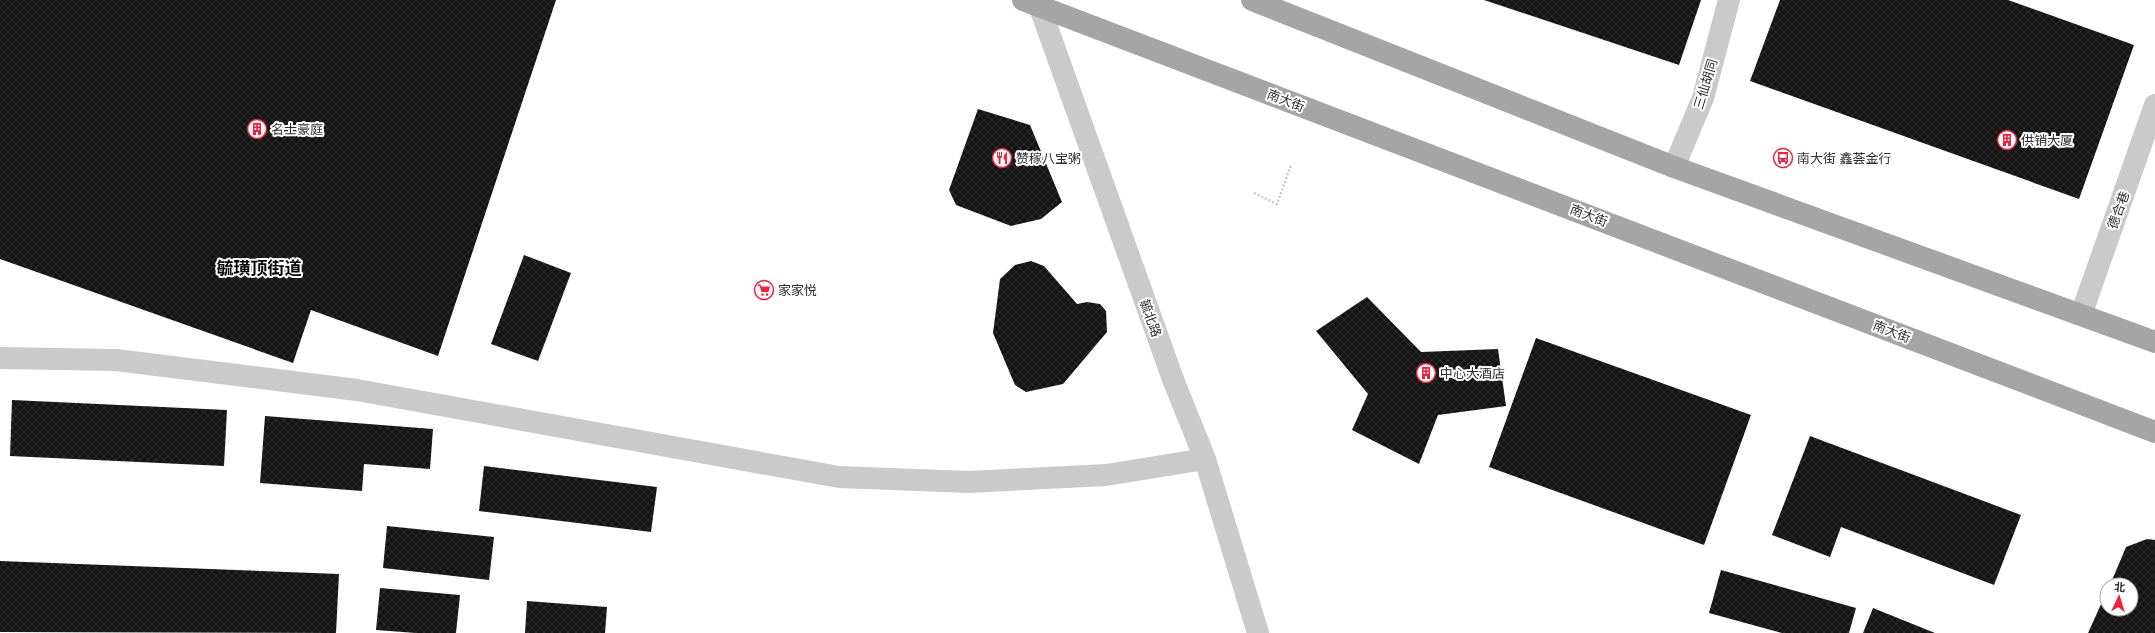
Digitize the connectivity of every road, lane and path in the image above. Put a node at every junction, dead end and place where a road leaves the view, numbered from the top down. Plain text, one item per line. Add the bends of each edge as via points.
1 (1252, 0) edge
2 (1729, 0) edge
3 (1031, 1) edge
4 (2155, 105) edge
5 (1291, 165) dead end
6 (1674, 167) junction
7 (1254, 193) dead end
8 (2081, 315) junction
9 (2155, 342) edge
10 (0, 358) edge
11 (2155, 432) edge
12 (1206, 459) junction
13 (1258, 633) edge

1 - 6 main road
2 - 6 street, 三仙胡同 via 1703,98
3 - 11 main road, 南大街
3 - 12 street, 毓北路 via 1174,382
4 - 8 street, 德合巷
5 - 7 path via 1277,204
6 - 8 main road
8 - 9 main road
10 - 12 street via 116,360 357,390 839,476 969,482 1106,475
12 - 13 street, 毓北路

